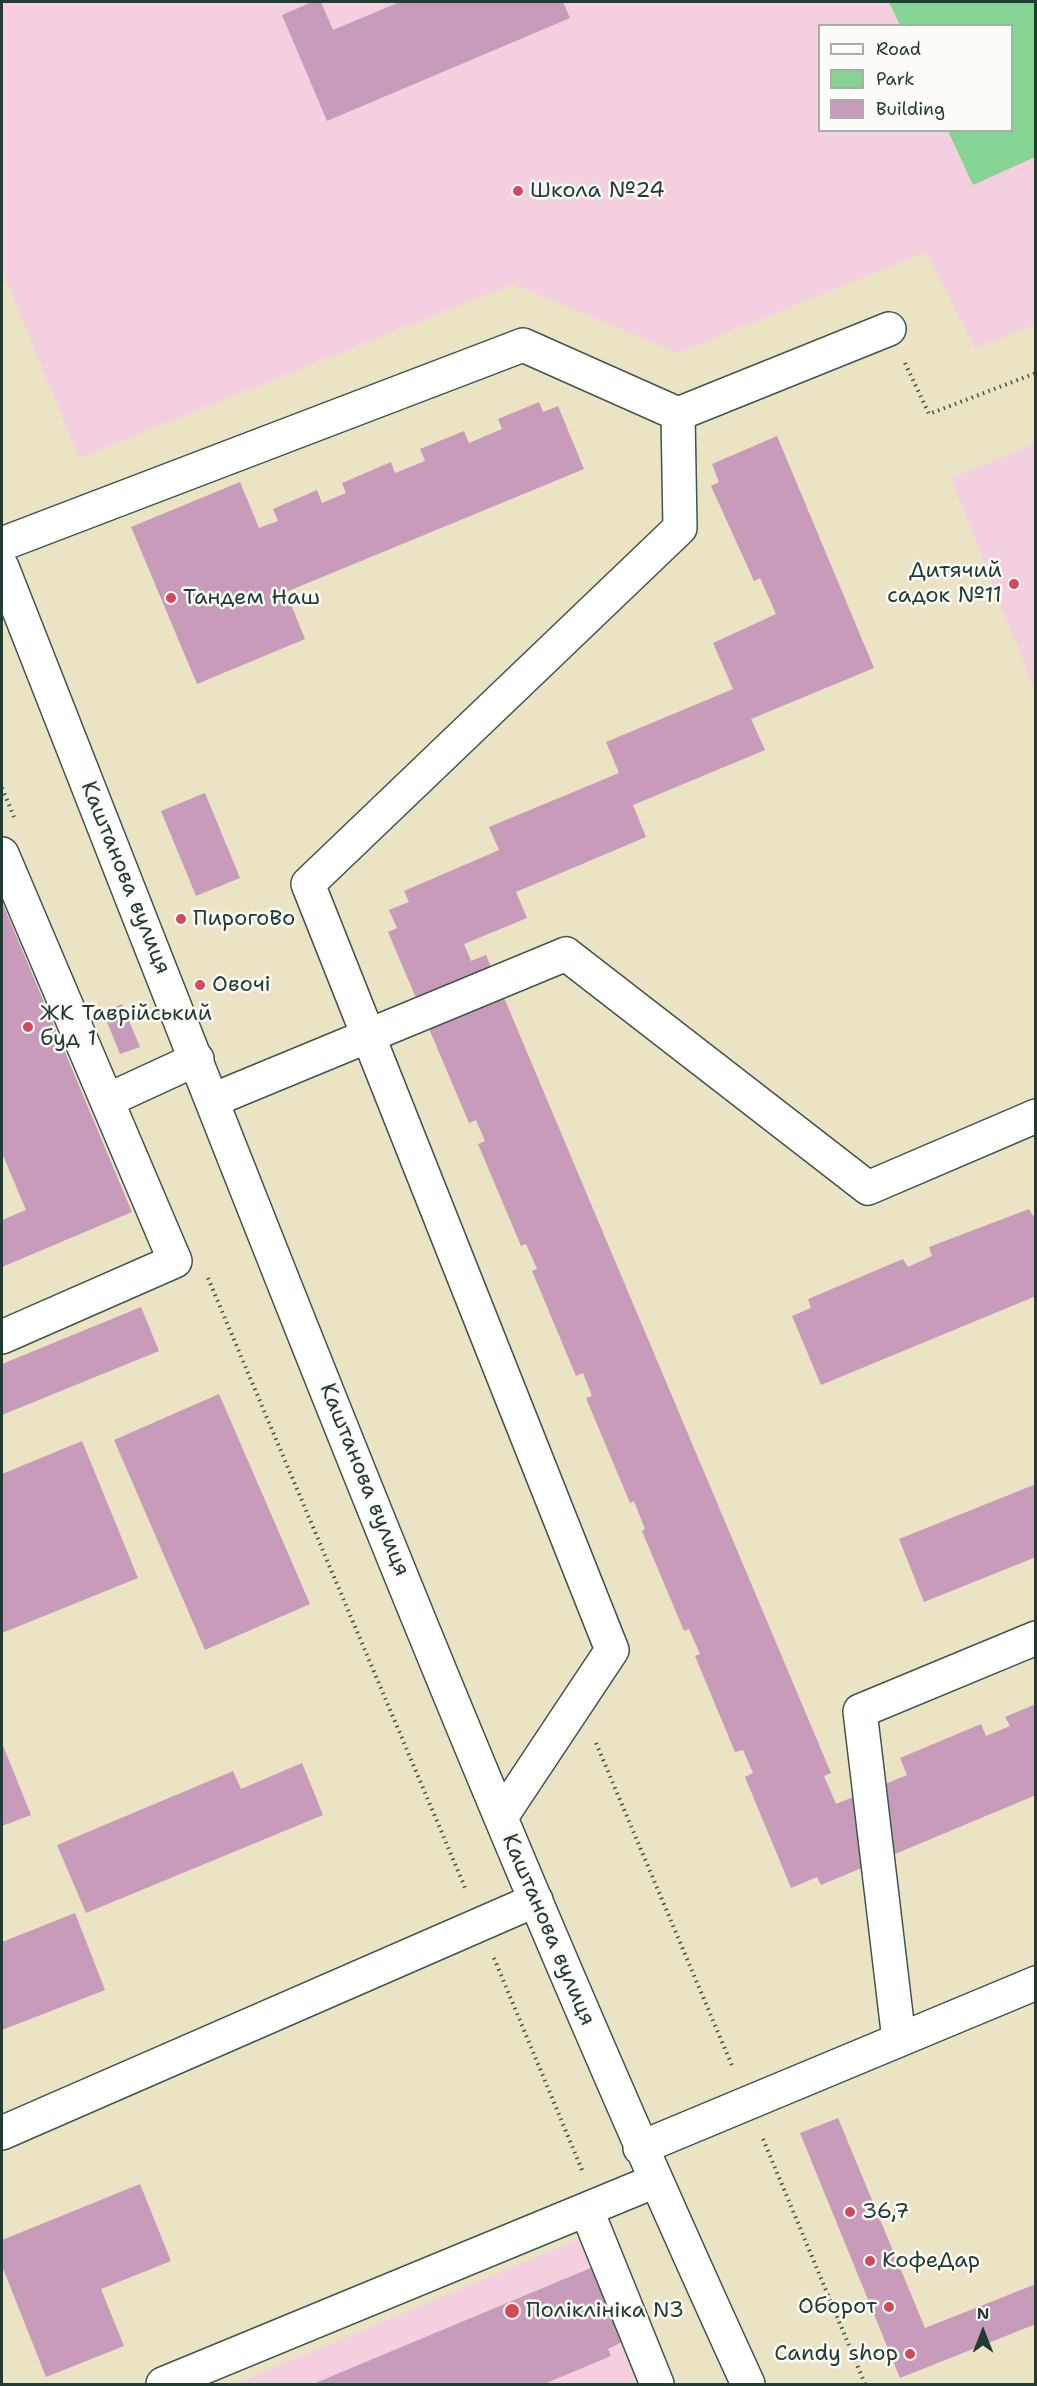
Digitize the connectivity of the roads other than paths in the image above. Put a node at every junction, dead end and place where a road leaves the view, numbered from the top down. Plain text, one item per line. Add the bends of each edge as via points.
1 (889, 329) road end
2 (678, 414) junction
3 (2, 544) edge
4 (2, 567) edge
5 (2, 854) edge
6 (368, 1036) junction
7 (197, 1059) junction
8 (108, 1100) junction
9 (213, 1100) junction
10 (1035, 1116) edge
11 (2, 1337) edge
12 (1035, 1638) edge
13 (501, 1817) junction
14 (536, 1900) junction
15 (1035, 1983) edge
16 (899, 2040) junction
17 (2, 2133) edge
18 (640, 2148) junction
19 (655, 2181) junction
20 (592, 2209) junction
21 (162, 2385) edge
22 (657, 2385) edge
23 (748, 2385) edge

1 - 2 street
2 - 3 street via 522,345
2 - 6 street via 680,528 308,884
4 - 7 street, Каштанова вулиця
5 - 8 street
6 - 9 street
6 - 10 street via 566,954 868,1188
6 - 13 street via 612,1650
7 - 8 street
7 - 9 street, Каштанова вулиця
8 - 11 street via 175,1261
9 - 13 street, Каштанова вулиця
12 - 16 street via 860,1711
13 - 14 street, Каштанова вулиця
14 - 17 street
14 - 18 street, Каштанова вулиця
15 - 16 street
16 - 18 street
18 - 19 street, Каштанова вулиця
19 - 20 street
19 - 23 street, Каштанова вулиця
20 - 21 street
20 - 22 street

